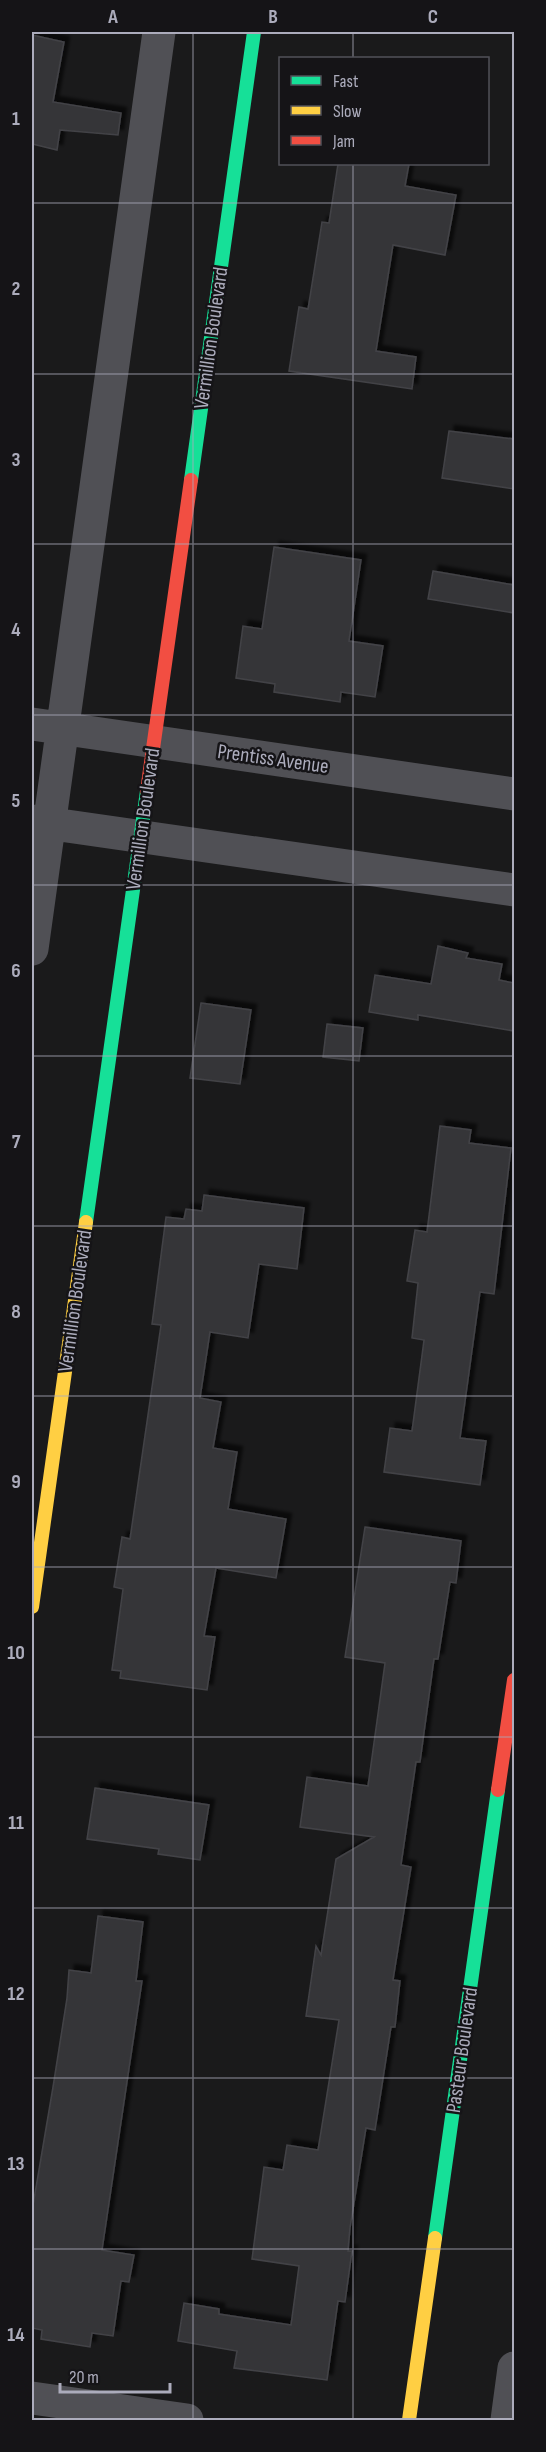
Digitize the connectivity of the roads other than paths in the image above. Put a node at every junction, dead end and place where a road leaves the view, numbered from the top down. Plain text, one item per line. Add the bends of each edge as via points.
1 (159, 32) edge
2 (254, 32) edge
3 (47, 726) edge
4 (154, 742) junction
5 (514, 794) edge
6 (40, 822) edge
7 (140, 836) junction
8 (514, 890) edge
9 (32, 949) edge
10 (32, 1607) edge
11 (514, 1680) edge
12 (514, 2368) edge
13 (32, 2398) edge
14 (188, 2421) edge
15 (409, 2421) edge
16 (507, 2421) edge

1 - 3 street
2 - 4 street, Vermillion Boulevard
3 - 4 street, Prentiss Avenue
3 - 6 street
4 - 5 street, Prentiss Avenue
4 - 7 street, Vermillion Boulevard
6 - 7 street
6 - 9 street
7 - 8 street
7 - 10 street, Vermillion Boulevard
11 - 15 street, Pasteur Boulevard
12 - 16 street
13 - 14 street

